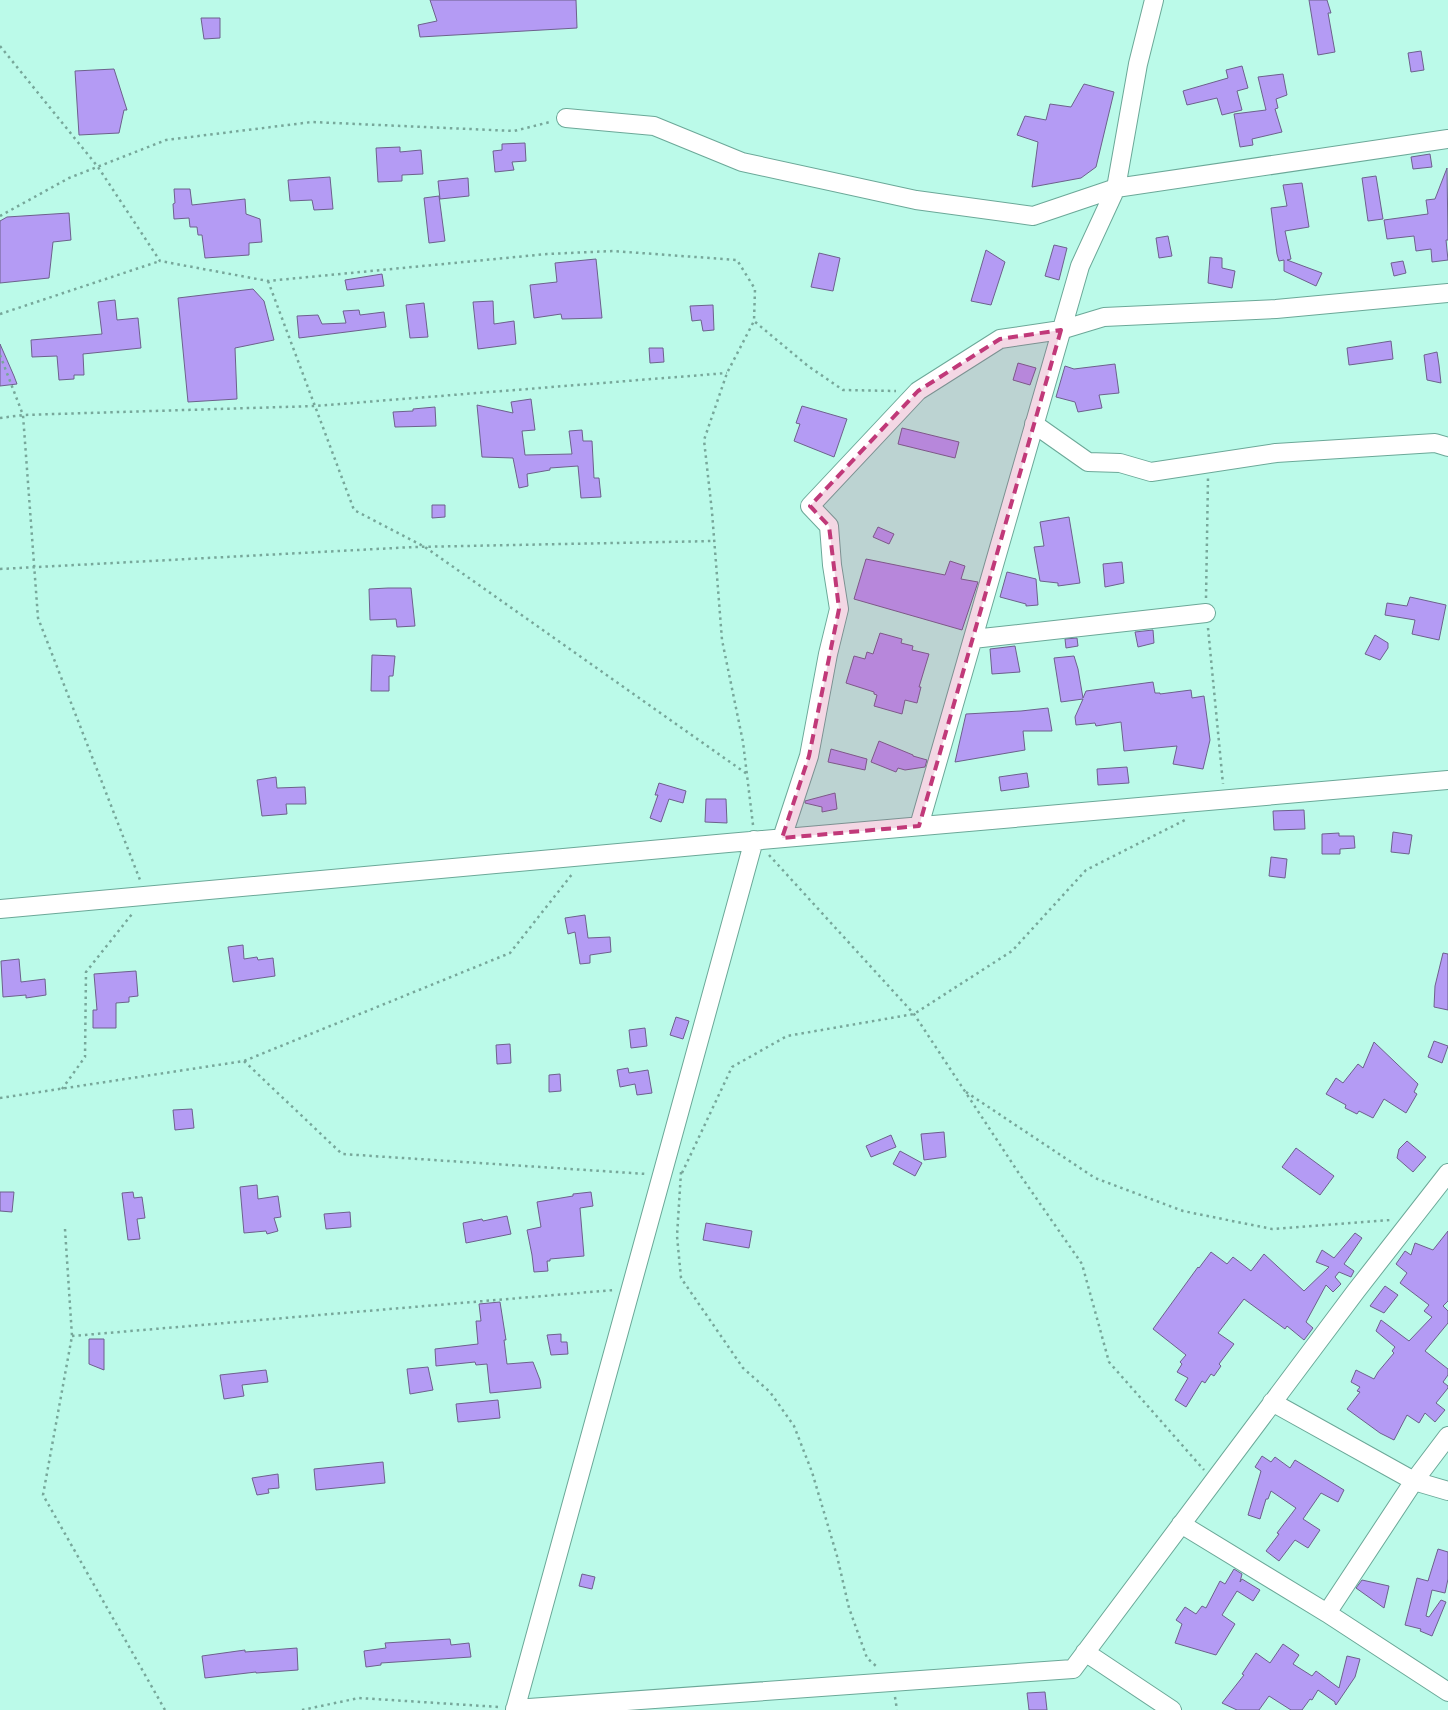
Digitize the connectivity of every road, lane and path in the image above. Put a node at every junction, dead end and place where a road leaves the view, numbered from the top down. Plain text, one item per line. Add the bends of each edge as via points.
1 (1154, 0) edge
2 (0, 46) edge
3 (566, 118) joint
4 (1448, 139) edge
5 (98, 167) junction
6 (1116, 188) junction
7 (0, 216) edge
8 (160, 260) junction
9 (268, 281) junction
10 (1448, 293) edge
11 (0, 314) edge
12 (754, 321) junction
13 (1060, 330) junction
14 (0, 355) edge
15 (727, 373) junction
16 (918, 391) junction
17 (315, 406) junction
18 (23, 416) junction
19 (0, 418) edge
20 (1034, 424) junction
21 (1448, 446) edge
22 (1208, 462) junction
23 (714, 541) junction
24 (425, 547) junction
25 (35, 566) junction
26 (0, 568) edge
27 (1206, 613) junction
28 (973, 639) junction
29 (747, 774) junction
30 (1448, 780) edge
31 (1225, 800) junction
32 (1186, 820) dead end
33 (919, 826) junction
34 (782, 838) junction
35 (754, 840) junction
36 (586, 856) junction
37 (146, 896) junction
38 (0, 909) edge
39 (914, 1014) junction
40 (244, 1061) junction
41 (62, 1089) junction
42 (964, 1090) junction
43 (0, 1098) edge
44 (671, 1144) junction
45 (682, 1173) junction
46 (1448, 1173) edge
47 (662, 1175) junction
48 (1412, 1219) junction
49 (65, 1229) dead end
50 (631, 1289) junction
51 (72, 1336) junction
52 (1272, 1402) junction
53 (1448, 1436) edge
54 (1213, 1481) junction
55 (1414, 1481) junction
56 (1448, 1491) edge
57 (1181, 1524) junction
58 (1327, 1613) junction
59 (1085, 1652) junction
60 (893, 1682) junction
61 (1448, 1692) edge
62 (515, 1709) edge
63 (165, 1710) edge
64 (302, 1710) edge
65 (1172, 1710) edge

1 - 6 street via 1138,64
2 - 5 path
3 - 5 path via 514,131 312,122 166,140
3 - 6 street via 654,126 742,162 916,200 1033,216
4 - 6 street
5 - 7 path via 69,178
5 - 8 path
6 - 13 street via 1080,266
8 - 9 path
8 - 11 path
9 - 12 path via 547,254 613,251 737,260 755,289
9 - 17 path
10 - 13 street via 1276,310 1104,317
12 - 15 path
12 - 16 path via 843,390
13 - 16 street via 1000,339
13 - 20 street
14 - 18 path
15 - 17 path
15 - 23 path via 704,440
16 - 34 street via 810,506 829,526 838,609 809,756
17 - 18 path
17 - 24 path via 354,510
18 - 19 path
18 - 25 path
20 - 22 street via 1088,462 1120,463 1151,472
20 - 28 street
21 - 22 street via 1435,443 1276,453
22 - 27 path
23 - 24 path
23 - 29 path via 722,640
24 - 25 path
24 - 29 path
25 - 26 path
25 - 37 path via 38,618
27 - 28 street
27 - 31 path
28 - 33 street
29 - 35 path
30 - 31 street
31 - 33 street
32 - 39 path via 1086,870 1012,951
33 - 34 street
34 - 35 street
35 - 36 street
35 - 39 path
35 - 44 street
36 - 37 street
36 - 40 path via 510,953
37 - 38 street
37 - 41 path via 86,972 85,1056
39 - 42 path
39 - 45 path via 787,1036 732,1067
40 - 41 path
40 - 47 path via 342,1154
41 - 43 path
42 - 48 path via 1095,1178 1182,1211 1272,1229
42 - 54 path via 1082,1264 1109,1362
44 - 45 path
44 - 47 street
45 - 60 path via 678,1236 681,1278 743,1368 770,1392 794,1426 812,1472 849,1608 867,1658
46 - 48 street
47 - 50 street
48 - 52 street
49 - 51 path
50 - 51 path
50 - 62 street
51 - 63 path via 43,1495
52 - 54 street
52 - 55 street
53 - 55 street
54 - 57 street
55 - 56 street
55 - 58 street
57 - 58 street
57 - 59 street
58 - 61 street
59 - 60 street via 1073,1669
59 - 65 street
60 - 62 street
62 - 64 path via 359,1698

